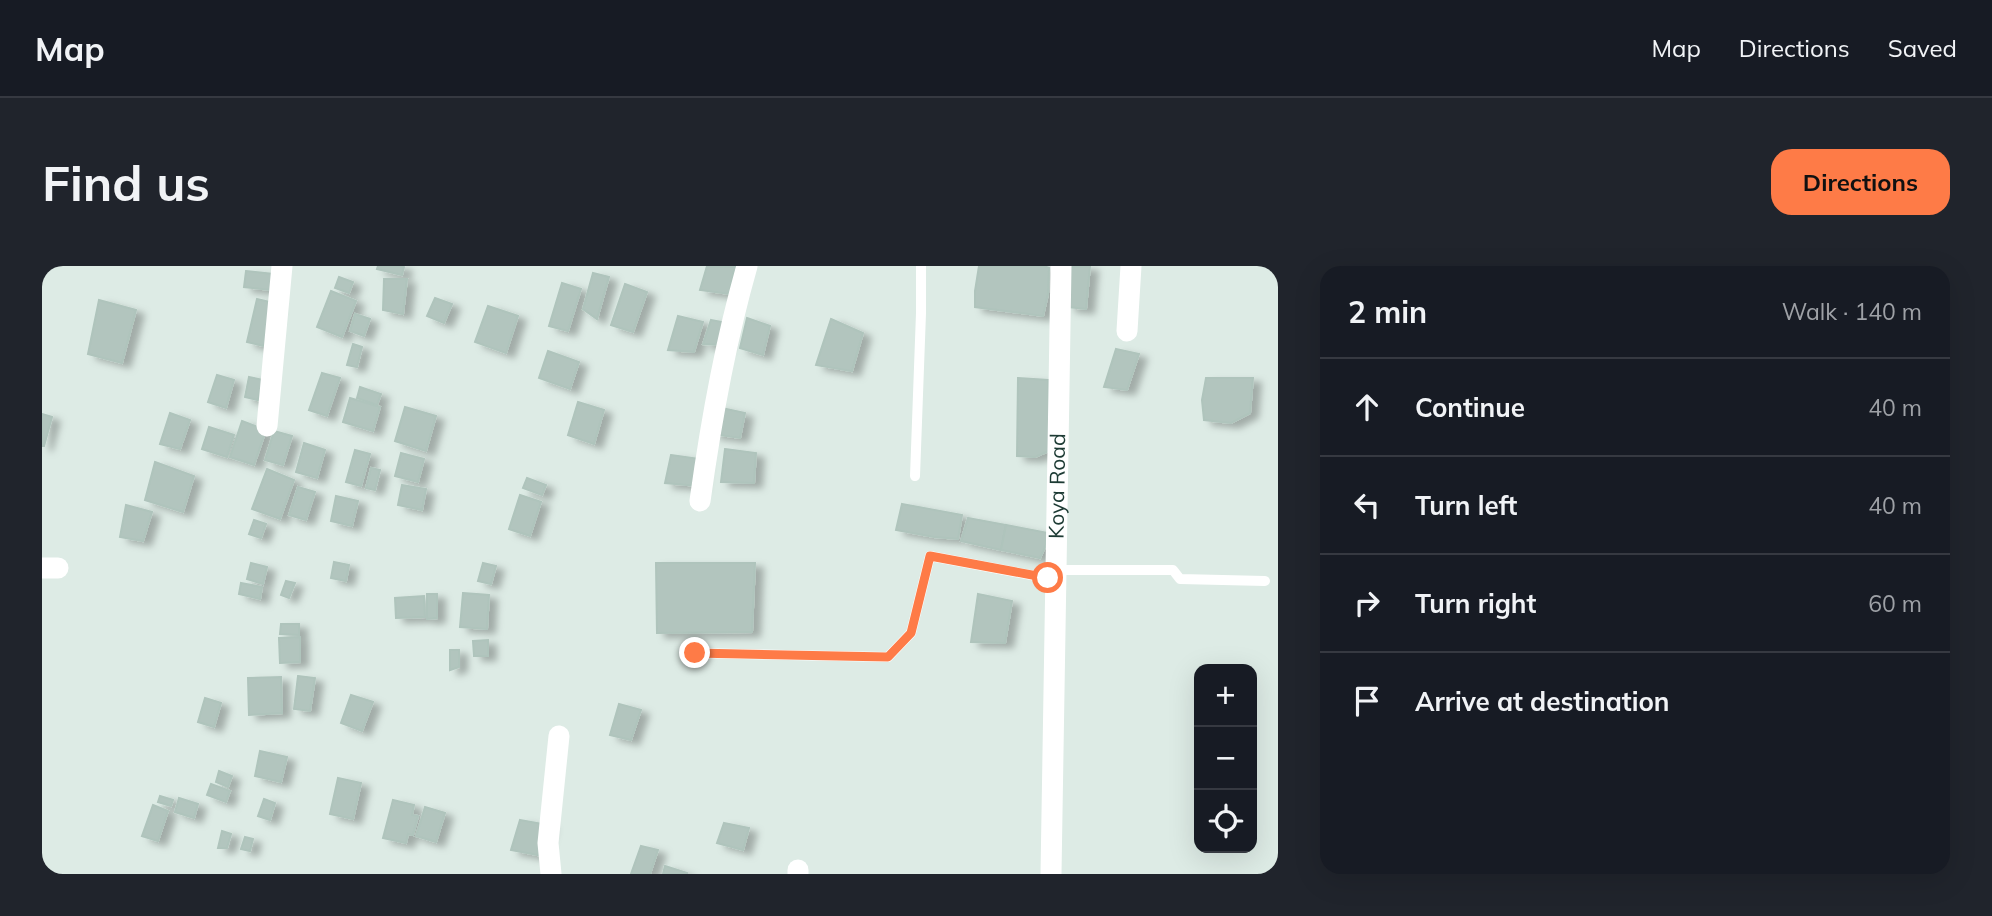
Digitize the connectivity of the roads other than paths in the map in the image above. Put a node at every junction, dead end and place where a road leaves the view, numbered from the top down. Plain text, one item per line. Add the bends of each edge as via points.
1 (282, 266) edge
2 (747, 266) edge
3 (921, 266) edge
4 (1060, 266) edge
5 (1131, 266) edge
6 (1127, 331) dead end
7 (267, 426) dead end
8 (915, 476) dead end
9 (699, 500) dead end
10 (1057, 575) junction
11 (1265, 581) dead end
12 (695, 653) dead end
13 (559, 736) dead end
14 (551, 874) edge
15 (1051, 874) edge

1 - 7 street
2 - 9 street via 733,313
3 - 8 lane
4 - 10 street, Koya Road
5 - 6 street
10 - 11 lane via 1173,570 1180,579
10 - 12 lane via 930,556 911,633 888,657
10 - 15 street, Koya Road
13 - 14 street via 548,843

